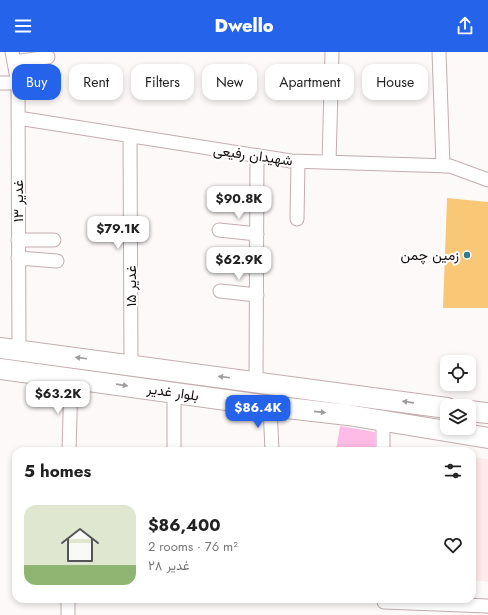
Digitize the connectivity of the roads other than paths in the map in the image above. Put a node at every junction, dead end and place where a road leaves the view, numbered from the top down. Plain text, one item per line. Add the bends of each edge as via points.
1 (332, 52) edge
2 (439, 52) edge
3 (13, 57) edge
4 (48, 57) dead end
5 (0, 83) edge
6 (12, 83) edge
7 (18, 100) edge
8 (18, 118) junction
9 (130, 136) junction
10 (257, 156) junction
11 (298, 162) junction
12 (329, 162) junction
13 (443, 166) junction
14 (488, 180) edge
15 (297, 218) dead end
16 (219, 230) dead end
17 (257, 234) junction
18 (18, 240) junction
19 (54, 240) dead end
20 (18, 258) junction
21 (57, 261) dead end
22 (223, 262) dead end
23 (257, 265) junction
24 (220, 291) dead end
25 (256, 295) junction
26 (10, 349) edge
27 (131, 365) junction
28 (0, 369) edge
29 (71, 379) junction
30 (256, 381) junction
31 (174, 392) junction
32 (270, 406) junction
33 (440, 407) edge
34 (476, 412) edge
35 (488, 413) edge
36 (383, 422) junction
37 (488, 438) edge
38 (69, 447) edge
39 (174, 447) edge
40 (272, 447) edge
41 (383, 447) edge
42 (68, 603) edge
43 (436, 603) edge
44 (488, 606) edge
45 (68, 615) edge

1 - 12 street
2 - 13 street
3 - 4 street
5 - 6 street
7 - 8 street, ۱۳ غدیر
8 - 9 street, شهیدان رفیعی
8 - 18 street, ۱۳ غدیر
9 - 10 street, شهیدان رفیعی
9 - 27 street, ۱۵ غدیر
10 - 11 street, شهیدان رفیعی
10 - 17 street
11 - 12 street, شهیدان رفیعی
11 - 15 street
12 - 13 street, شهیدان رفیعی
13 - 14 street, شهیدان رفیعی via 450,166
16 - 17 street
17 - 23 street
18 - 19 street
18 - 20 street, ۱۳ غدیر
20 - 21 street
20 - 26 street, ۱۳ غدیر
22 - 23 street
23 - 25 street
24 - 25 street
25 - 30 street
27 -> 26 main road, بلوار غدیر
30 -> 27 main road, بلوار غدیر
28 - 29 main road, بلوار غدیر
29 -> 31 main road, بلوار غدیر
29 - 38 street
33 -> 30 main road, بلوار غدیر
31 - 32 main road, بلوار غدیر
31 - 39 street
32 -> 36 main road, بلوار غدیر via 348,415
32 - 40 street
34 - 35 main road
36 - 37 main road, بلوار غدیر
36 - 41 street
42 - 45 street
43 - 44 street

